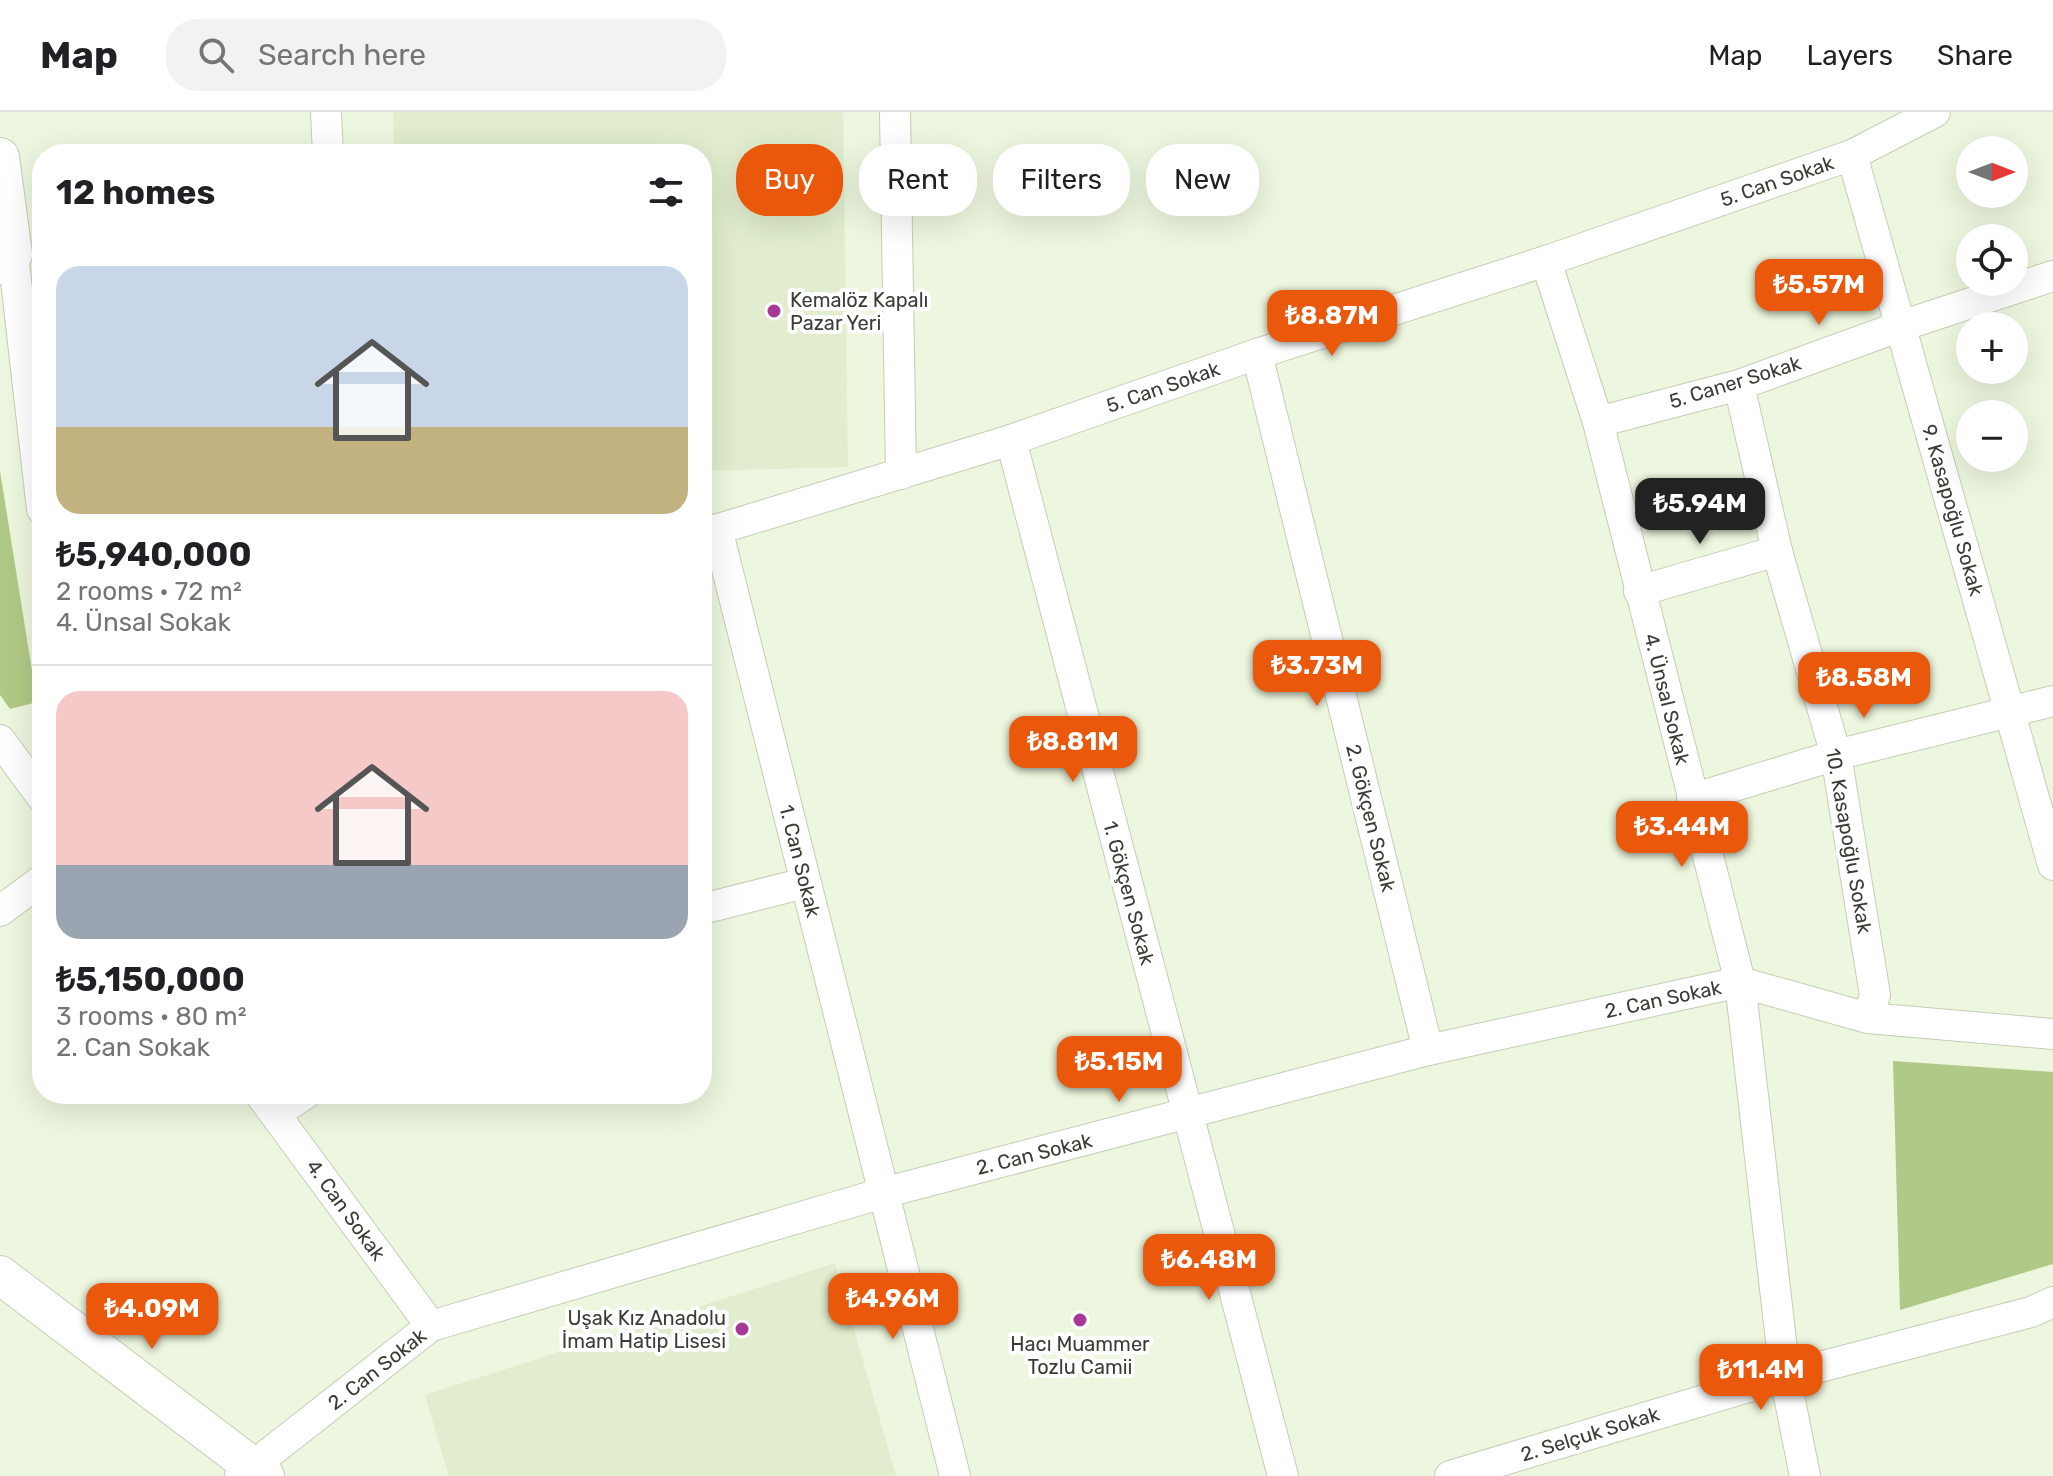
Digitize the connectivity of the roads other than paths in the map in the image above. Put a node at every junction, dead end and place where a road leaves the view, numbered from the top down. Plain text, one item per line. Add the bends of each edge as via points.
1 (326, 112) edge
2 (895, 112) edge
3 (1935, 112) edge
4 (328, 144) edge
5 (1852, 155) junction
6 (0, 157) edge
7 (4, 254) edge
8 (1546, 261) junction
9 (2053, 276) edge
10 (1901, 326) junction
11 (1257, 354) junction
12 (1739, 385) junction
13 (1598, 422) junction
14 (1011, 440) junction
15 (32, 442) edge
16 (901, 474) junction
17 (712, 530) edge
18 (712, 542) edge
19 (1777, 551) junction
20 (1639, 591) junction
21 (2053, 701) edge
22 (2010, 712) junction
23 (0, 740) edge
24 (1836, 755) junction
25 (32, 783) edge
26 (1692, 799) junction
27 (2053, 865) edge
28 (805, 883) junction
29 (32, 887) edge
30 (712, 906) edge
31 (0, 911) edge
32 (1740, 982) junction
33 (1868, 1018) junction
34 (2053, 1034) edge
35 (1428, 1050) junction
36 (268, 1104) edge
37 (1187, 1114) junction
38 (883, 1193) junction
39 (0, 1275) edge
40 (2053, 1302) edge
41 (431, 1326) junction
42 (1785, 1376) junction
43 (252, 1473) edge
44 (955, 1476) edge
45 (1283, 1476) edge
46 (1450, 1476) edge
47 (1805, 1476) edge

1 - 4 street
2 - 16 street
3 - 5 street, 5. Can Sokak
5 - 8 street, 5. Can Sokak
5 - 10 street, 9. Kasapoğlu Sokak
6 - 7 street
7 - 15 street
8 - 11 street, 5. Can Sokak
8 - 13 street, 4. Ünsal Sokak
9 - 10 street, 5. Caner Sokak
10 - 12 street, 5. Caner Sokak
10 - 22 street, 9. Kasapoğlu Sokak
11 - 14 street, 5. Can Sokak
11 - 35 street, 2. Gökçen Sokak
12 - 13 street, 5. Caner Sokak
12 - 19 street, 10. Kasapoğlu Sokak
13 - 20 street, 4. Ünsal Sokak
14 - 16 street, 5. Can Sokak
14 - 37 street, 1. Gökçen Sokak
16 - 17 street, 5. Can Sokak
18 - 28 street, 1. Can Sokak
19 - 20 street
19 - 24 street, 10. Kasapoğlu Sokak
20 - 26 street, 4. Ünsal Sokak
21 - 22 street
22 - 24 street
22 - 27 street, 9. Kasapoğlu Sokak
23 - 25 street
24 - 26 street
24 - 33 street, 10. Kasapoğlu Sokak via 1875,995
26 - 32 street, 4. Ünsal Sokak
28 - 30 street
28 - 38 street, 1. Can Sokak
29 - 31 street
32 - 33 street, 2. Can Sokak
32 - 35 street, 2. Can Sokak
32 - 42 street, 4. Ünsal Sokak
33 - 34 street, 2. Can Sokak
35 - 37 street, 2. Can Sokak
36 - 41 street, 4. Can Sokak
37 - 38 street, 2. Can Sokak
37 - 45 street, 1. Gökçen Sokak
38 - 41 street, 2. Can Sokak
38 - 44 street
39 - 43 street
40 - 42 street, 2. Selçuk Sokak
41 - 43 street, 2. Can Sokak
42 - 46 street, 2. Selçuk Sokak
42 - 47 street, 4. Ünsal Sokak

